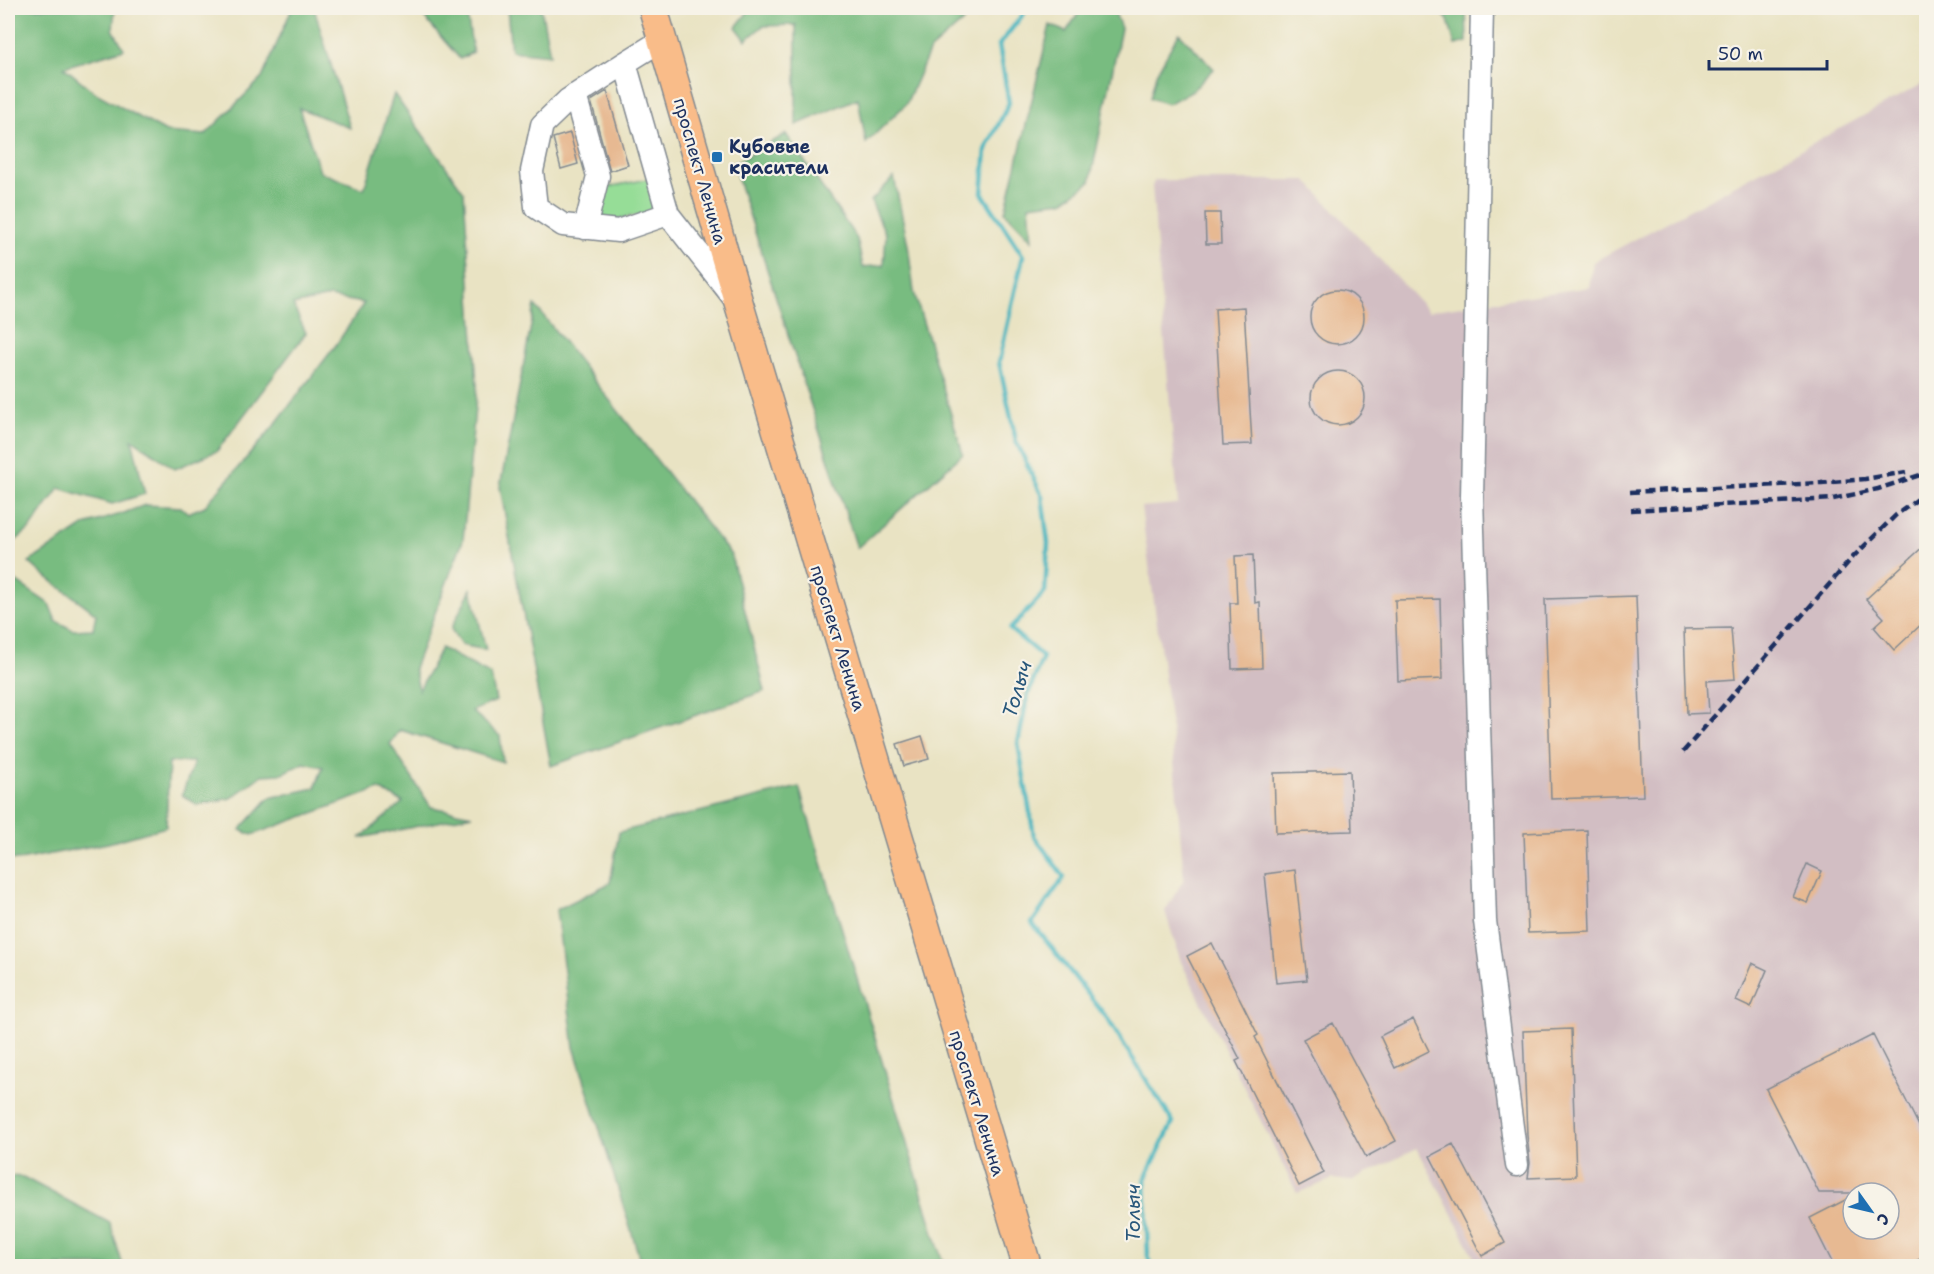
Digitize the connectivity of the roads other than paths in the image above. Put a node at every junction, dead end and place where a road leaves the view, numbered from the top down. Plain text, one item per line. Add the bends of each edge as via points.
1 (653, 8) edge
2 (1482, 8) edge
3 (662, 40) junction
4 (625, 63) junction
5 (575, 95) junction
6 (668, 214) junction
7 (585, 228) junction
8 (739, 304) junction
9 (1517, 1165) dead end
10 (1027, 1266) edge

1 - 3 main road, проспект Ленина
2 - 9 lane via 1472,497 1485,921
3 - 4 lane
3 - 8 main road, проспект Ленина
4 - 5 lane
4 - 6 lane
5 - 7 lane via 598,176
5 - 7 lane via 542,126 532,171 536,207 563,225
6 - 7 lane via 618,231
6 - 8 lane
8 - 10 main road, проспект Ленина

